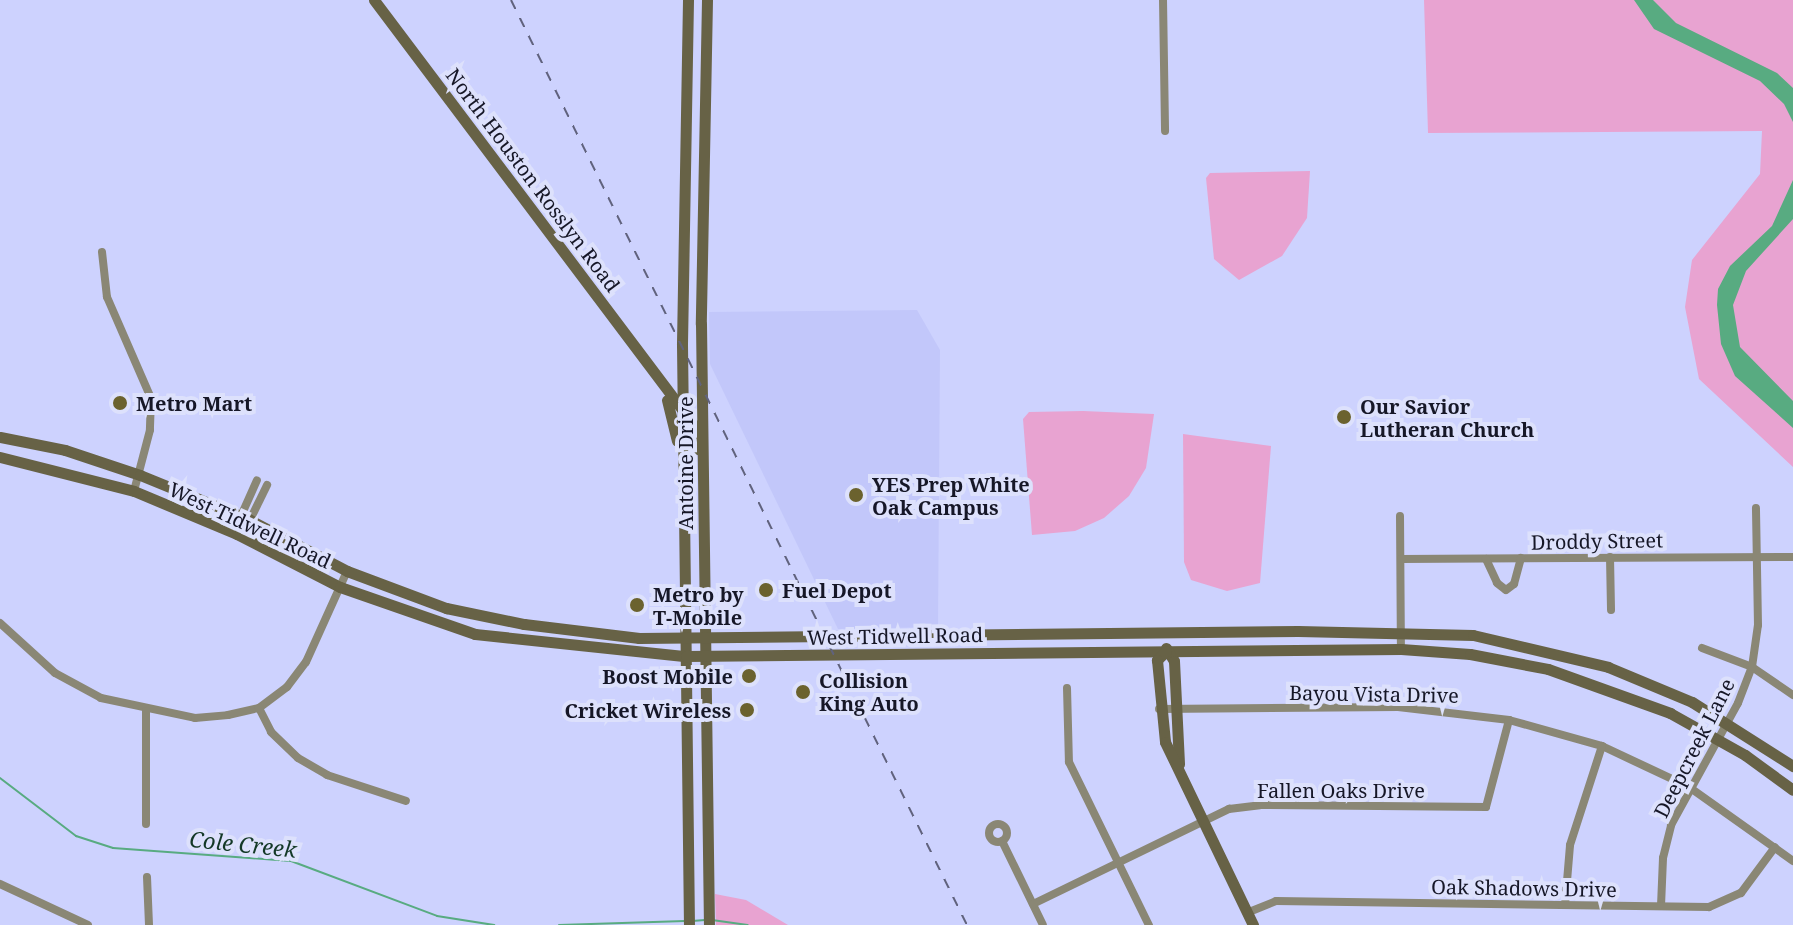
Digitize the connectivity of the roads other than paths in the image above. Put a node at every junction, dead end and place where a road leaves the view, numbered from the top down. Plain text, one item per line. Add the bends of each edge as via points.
1 (374, 0) edge
2 (688, 0) edge
3 (707, 0) edge
4 (1163, 0) edge
5 (1165, 131) dead end
6 (102, 252) dead end
7 (683, 382) junction
8 (662, 388) junction
9 (684, 413) junction
10 (0, 437) edge
11 (0, 457) edge
12 (704, 469) junction
13 (140, 475) junction
14 (257, 480) dead end
15 (267, 485) dead end
16 (683, 485) junction
17 (134, 491) junction
18 (1756, 508) dead end
19 (683, 513) junction
20 (704, 514) junction
21 (1400, 516) dead end
22 (246, 518) junction
23 (237, 534) junction
24 (1756, 556) junction
25 (1610, 557) junction
26 (1793, 557) edge
27 (1521, 558) junction
28 (1401, 559) junction
29 (1486, 559) junction
30 (347, 571) junction
31 (340, 587) junction
32 (446, 608) junction
33 (1611, 610) dead end
34 (0, 623) edge
35 (440, 625) junction
36 (1298, 631) junction
37 (1401, 631) junction
38 (1166, 633) junction
39 (1035, 634) junction
40 (928, 635) junction
41 (804, 636) junction
42 (686, 637) junction
43 (704, 638) junction
44 (1702, 648) dead end
45 (1401, 649) junction
46 (1297, 650) junction
47 (1166, 651) junction
48 (1036, 652) junction
49 (1552, 652) junction
50 (928, 653) junction
51 (805, 655) junction
52 (686, 656) junction
53 (704, 656) junction
54 (1752, 667) junction
55 (1548, 669) junction
56 (1067, 688) dead end
57 (1793, 695) edge
58 (259, 708) junction
59 (1176, 708) junction
60 (1158, 709) junction
61 (146, 711) junction
62 (1509, 720) junction
63 (1727, 722) junction
64 (1717, 738) junction
65 (1602, 746) junction
66 (1793, 766) edge
67 (1180, 768) junction
68 (1689, 787) junction
69 (1793, 790) edge
70 (406, 801) dead end
71 (1204, 820) junction
72 (146, 824) dead end
73 (1002, 841) dead end
74 (1775, 847) junction
75 (1793, 861) edge
76 (1118, 863) junction
77 (147, 877) dead end
78 (0, 884) edge
79 (1033, 904) junction
80 (1565, 905) junction
81 (1661, 906) junction
82 (1249, 912) junction
83 (88, 925) edge
84 (149, 925) edge
85 (689, 925) edge
86 (709, 925) edge
87 (1043, 925) edge
88 (1149, 925) edge
89 (1253, 925) edge

1 - 8 main road, North Houston Rosslyn Road via 558,241
2 - 7 main road, Antoine Drive
3 - 12 main road, Antoine Drive
4 - 5 street
6 - 13 street via 107,297 151,398
7 - 8 main road via 675,393
7 - 9 main road, Antoine Drive
8 - 9 main road, North Houston Rosslyn Road
8 - 16 main road, North Houston Rosslyn Road via 676,422
9 - 12 main road, North Houston Rosslyn Road via 693,424
9 - 16 main road, Antoine Drive
10 - 13 main road, West Tidwell Road via 65,450
11 - 17 main road, West Tidwell Road
12 - 20 main road, Antoine Drive
13 - 17 street
13 - 22 main road, West Tidwell Road
14 - 22 street
15 - 22 street
16 - 19 main road, Antoine Drive
17 - 23 main road, West Tidwell Road
18 - 24 street, Deepcreek Lane
19 - 20 main road
19 - 42 main road, Antoine Drive
20 - 43 main road, Antoine Drive
21 - 28 street
22 - 23 main road
22 - 30 main road, West Tidwell Road
23 - 31 main road, West Tidwell Road
24 - 25 street, Droddy Street
24 - 26 street, Droddy Street
24 - 54 street, Deepcreek Lane via 1758,625
25 - 27 street, Droddy Street
25 - 33 street
27 - 29 street, Droddy Street
27 - 29 street via 1514,584 1506,590
28 - 29 street, Droddy Street
28 - 37 street
30 - 31 street
30 - 32 main road, West Tidwell Road
31 - 35 main road, West Tidwell Road
31 - 58 street via 306,662 287,687
32 - 35 street
32 - 42 main road, West Tidwell Road via 524,624
34 - 61 street via 55,673 101,698
35 - 52 main road, West Tidwell Road via 547,645
36 - 37 main road, West Tidwell Road
36 - 38 main road, West Tidwell Road
36 - 46 main road
37 - 45 street
37 - 49 main road, West Tidwell Road via 1473,635
38 - 39 main road, West Tidwell Road
38 - 47 main road
39 - 40 main road, West Tidwell Road
39 - 48 main road
40 - 41 main road, West Tidwell Road
40 - 50 main road
41 - 43 main road, West Tidwell Road
41 - 51 main road
42 - 43 main road, West Tidwell Road
42 - 52 main road, Antoine Drive
43 - 53 main road, Antoine Drive
44 - 54 street
45 - 46 main road, West Tidwell Road
45 - 55 main road, West Tidwell Road via 1470,654
46 - 47 main road, West Tidwell Road
47 - 48 main road, West Tidwell Road
47 - 59 main road via 1174,661
47 - 60 main road via 1157,660
48 - 50 main road, West Tidwell Road
49 - 55 main road
49 - 63 main road, West Tidwell Road via 1608,667
50 - 51 main road, West Tidwell Road
51 - 53 main road, West Tidwell Road
52 - 53 main road, West Tidwell Road
52 - 85 main road, Antoine Drive
53 - 86 main road, Antoine Drive
54 - 57 street
54 - 63 street, Deepcreek Lane
55 - 64 main road, West Tidwell Road via 1670,713
56 - 76 street via 1069,762
58 - 61 street via 195,718
58 - 70 street via 271,732 298,758 327,775
59 - 60 street, Bayou Vista Drive
59 - 62 street, Bayou Vista Drive via 1398,707
59 - 67 main road
60 - 67 main road via 1165,742
61 - 72 street
62 - 65 street, Bayou Vista Drive
62 - 71 street, Fallen Oaks Drive via 1486,807 1260,805
63 - 64 street, Deepcreek Lane
63 - 66 main road, West Tidwell Road
64 - 68 street, Deepcreek Lane
64 - 69 main road, West Tidwell Road
65 - 68 street, Bayou Vista Drive
65 - 80 street via 1570,845
67 - 71 main road
68 - 74 street, Bayou Vista Drive
68 - 81 street, Deepcreek Lane via 1666,841
71 - 76 street, Fallen Oaks Drive
71 - 82 main road
73 - 79 street
74 - 75 street, Bayou Vista Drive
74 - 81 street, Oak Shadows Drive via 1734,898 1709,907
76 - 79 street, Fallen Oaks Drive
76 - 88 street
77 - 84 street
78 - 83 street
79 - 87 street
80 - 81 street, Oak Shadows Drive
80 - 82 street, Oak Shadows Drive via 1276,901
82 - 89 main road

